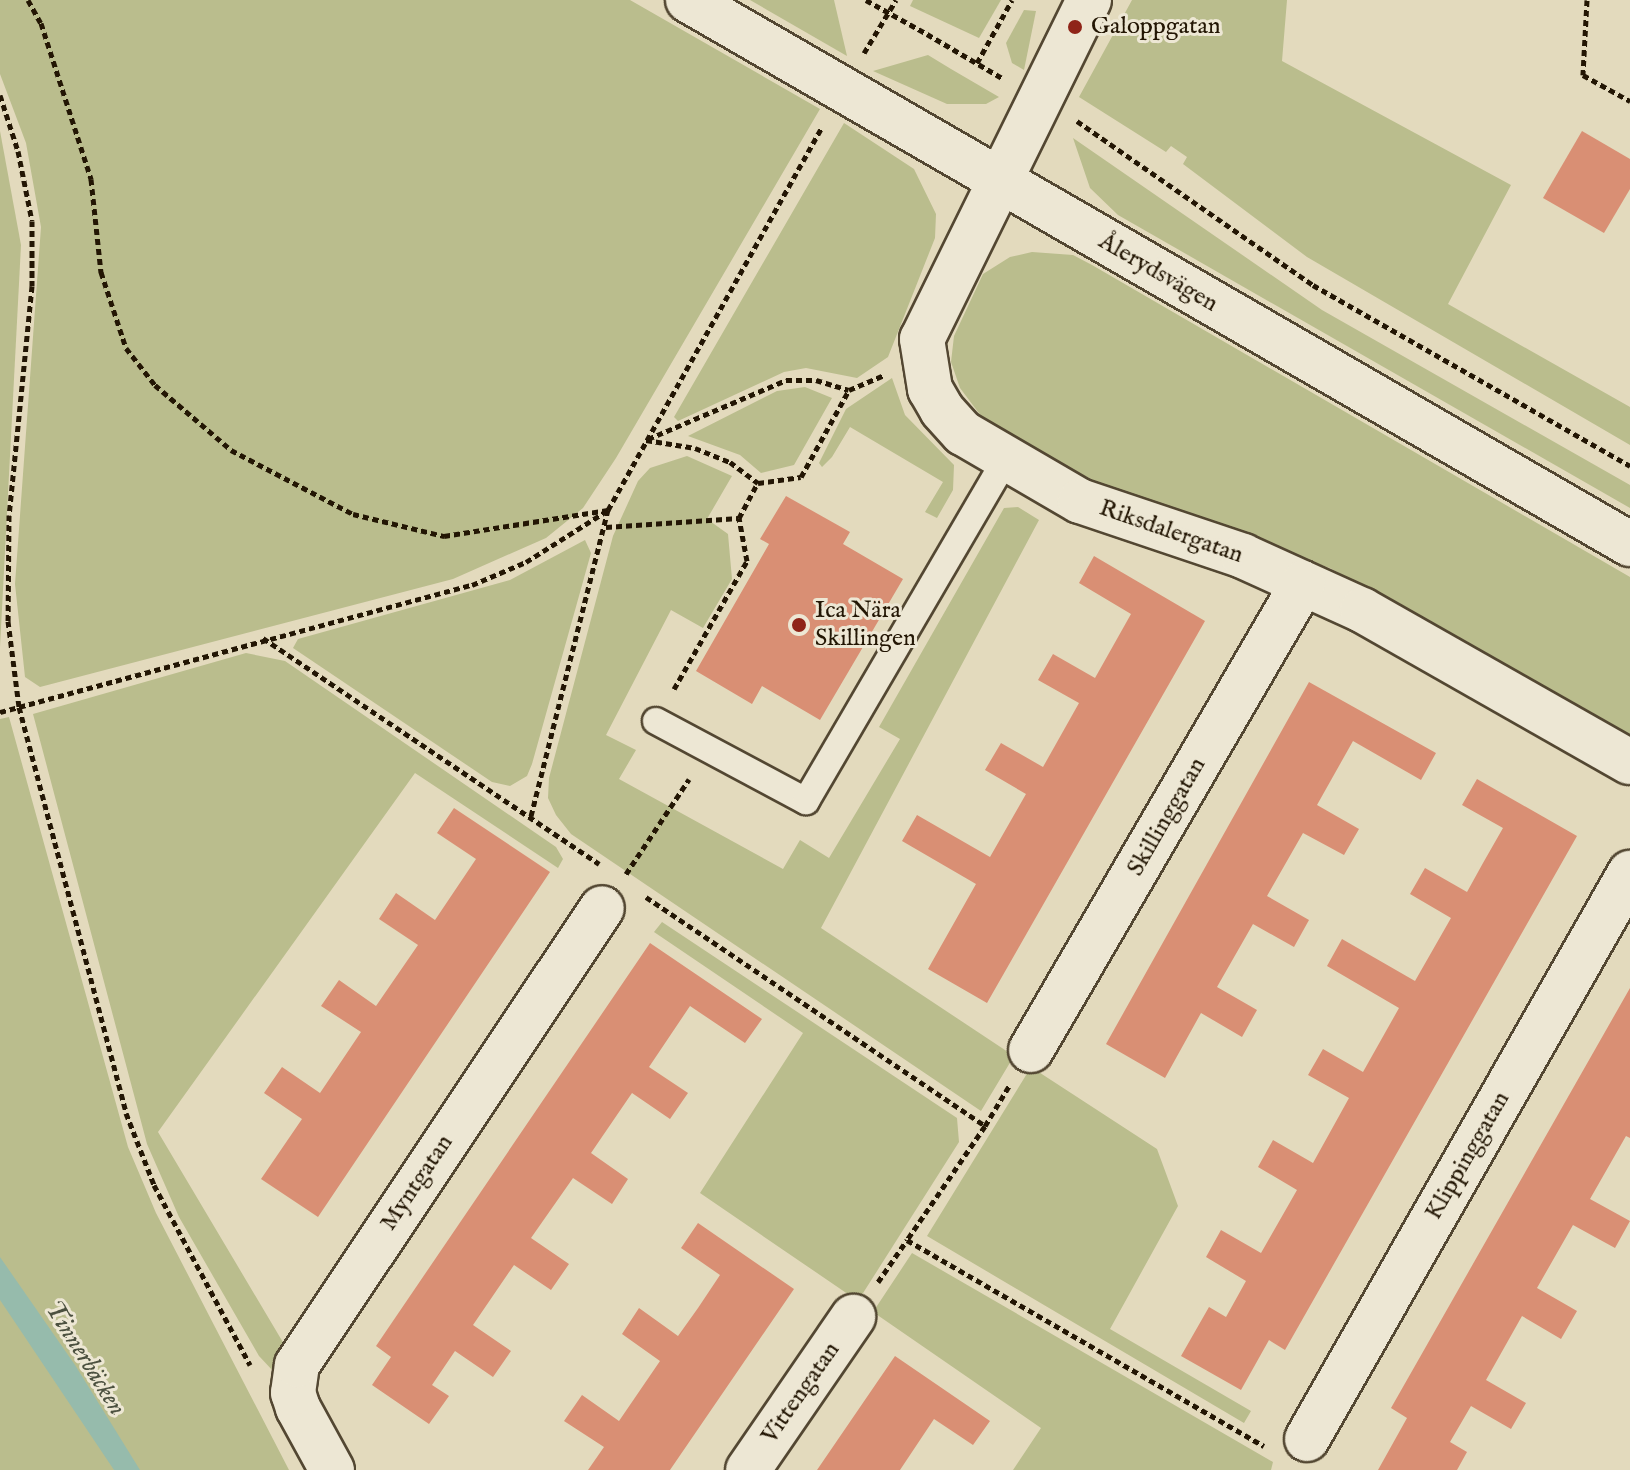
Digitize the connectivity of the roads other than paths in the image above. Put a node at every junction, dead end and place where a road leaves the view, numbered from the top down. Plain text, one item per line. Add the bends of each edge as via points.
1 (688, 0) edge
2 (1089, 0) edge
3 (999, 180) junction
4 (1005, 460) junction
5 (1630, 544) edge
6 (1303, 583) junction
7 (656, 721) road end
8 (1630, 762) edge
9 (1630, 873) edge
10 (617, 887) road end
11 (1031, 1050) dead end
12 (853, 1317) dead end
13 (1292, 1446) road end
14 (332, 1470) edge
15 (748, 1470) edge

1 - 3 street, Ålerydsvägen
2 - 3 street
3 - 4 street, Riksdalergatan via 934,307 922,339 922,362 930,389 952,422
3 - 5 street, Ålerydsvägen
4 - 6 street, Riksdalergatan via 1080,501 1243,556
4 - 7 lane via 806,801
6 - 8 street, Riksdalergatan via 1362,610
6 - 11 street, Skillinggatan
9 - 13 street, Klippinggatan
10 - 14 street, Myntgatan via 297,1365 293,1393
12 - 15 street, Vittengatan

